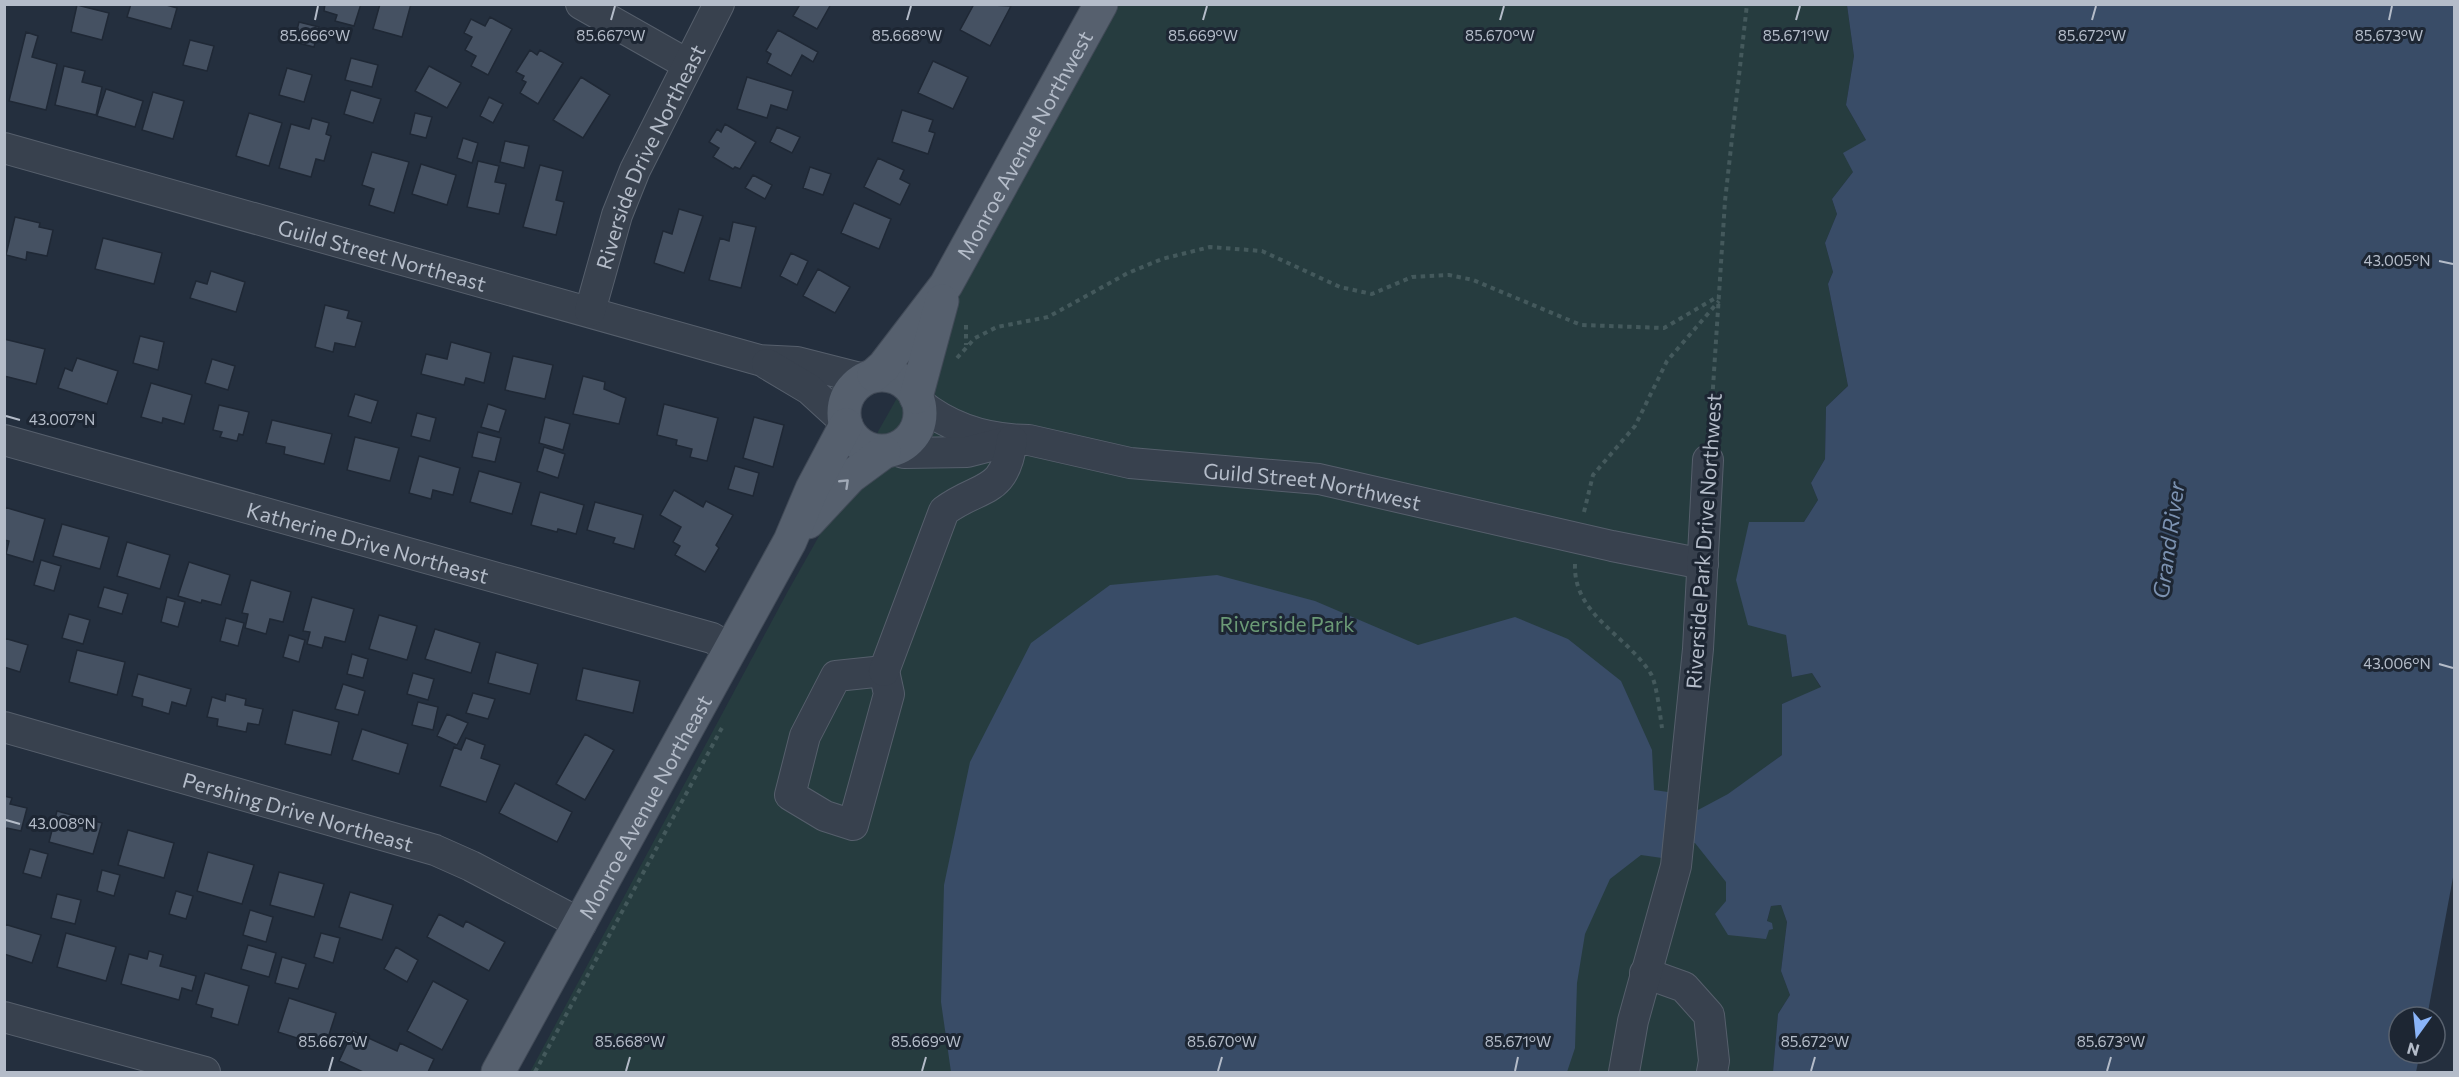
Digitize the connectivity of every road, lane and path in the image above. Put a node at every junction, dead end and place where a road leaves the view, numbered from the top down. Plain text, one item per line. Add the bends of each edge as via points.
1 (581, 4) edge
2 (719, 4) edge
3 (1101, 4) edge
4 (1747, 4) edge
5 (687, 64) junction
6 (4, 148) edge
7 (946, 285) junction
8 (1719, 299) junction
9 (590, 311) junction
10 (966, 345) dead end
11 (759, 360) junction
12 (869, 377) junction
13 (917, 400) junction
14 (845, 423) junction
15 (4, 440) edge
16 (1012, 440) junction
17 (889, 451) junction
18 (1708, 460) joint
19 (790, 541) junction
20 (1703, 564) junction
21 (731, 649) junction
22 (884, 671) junction
23 (727, 718) dead end
24 (4, 727) edge
25 (580, 924) junction
26 (1645, 973) junction
27 (4, 1017) edge
28 (205, 1072) edge
29 (498, 1072) edge
30 (535, 1072) edge
31 (1624, 1072) edge
32 (1712, 1072) edge

1 - 5 street
2 - 5 street, Riverside Drive Northeast
3 - 7 main road, Monroe Avenue Northwest
4 - 8 path, Riverside Park Drive Northwest via 1725,201
5 - 9 street, Riverside Drive Northeast via 617,215
6 - 9 street, Guild Street Northeast
7 - 12 main road, Monroe Avenue Northwest via 884,366
7 - 13 main road, Monroe Avenue Northwest
8 - 10 path via 1664,328 1581,325 1473,280 1449,275 1412,277 1372,294 1340,287 1262,251 1210,247 1161,259 1048,317 998,327
8 - 18 path, Riverside Park Drive Northwest
9 - 11 street, Guild Street Northeast
11 - 12 street, Guild Street Northeast via 798,362
11 - 14 street, Guild Street Northeast via 809,389
12 - 13 main road via 887,375 899,379 909,386
12 - 14 main road via 847,397 843,409
13 - 16 street, Guild Street Northwest via 947,423
13 - 17 main road via 918,426 905,444
14 - 17 main road via 863,447
14 - 19 main road, Monroe Avenue Northeast
15 - 21 street, Katherine Drive Northeast via 712,638
16 - 17 street, Guild Street Northwest via 967,452
16 - 20 street, Guild Street Northwest via 1029,440 1130,463 1319,479
16 - 22 street via 1010,455 998,480 944,511
19 -> 17 main road, Monroe Avenue Northeast via 850,477
18 - 20 street, Riverside Park Drive Northwest
19 - 21 main road, Monroe Avenue Northeast
20 - 26 street, Riverside Park Drive Northwest via 1676,866
21 - 25 main road, Monroe Avenue Northeast
22 - 22 street via 836,676 805,736 790,795 825,816 853,825 890,694
23 - 30 path
24 - 25 street, Pershing Drive Northeast via 435,850
25 - 29 main road, Monroe Avenue Northeast
26 - 31 street, Riverside Park Drive Northwest
26 - 32 street via 1684,987 1709,1015
27 - 28 street

